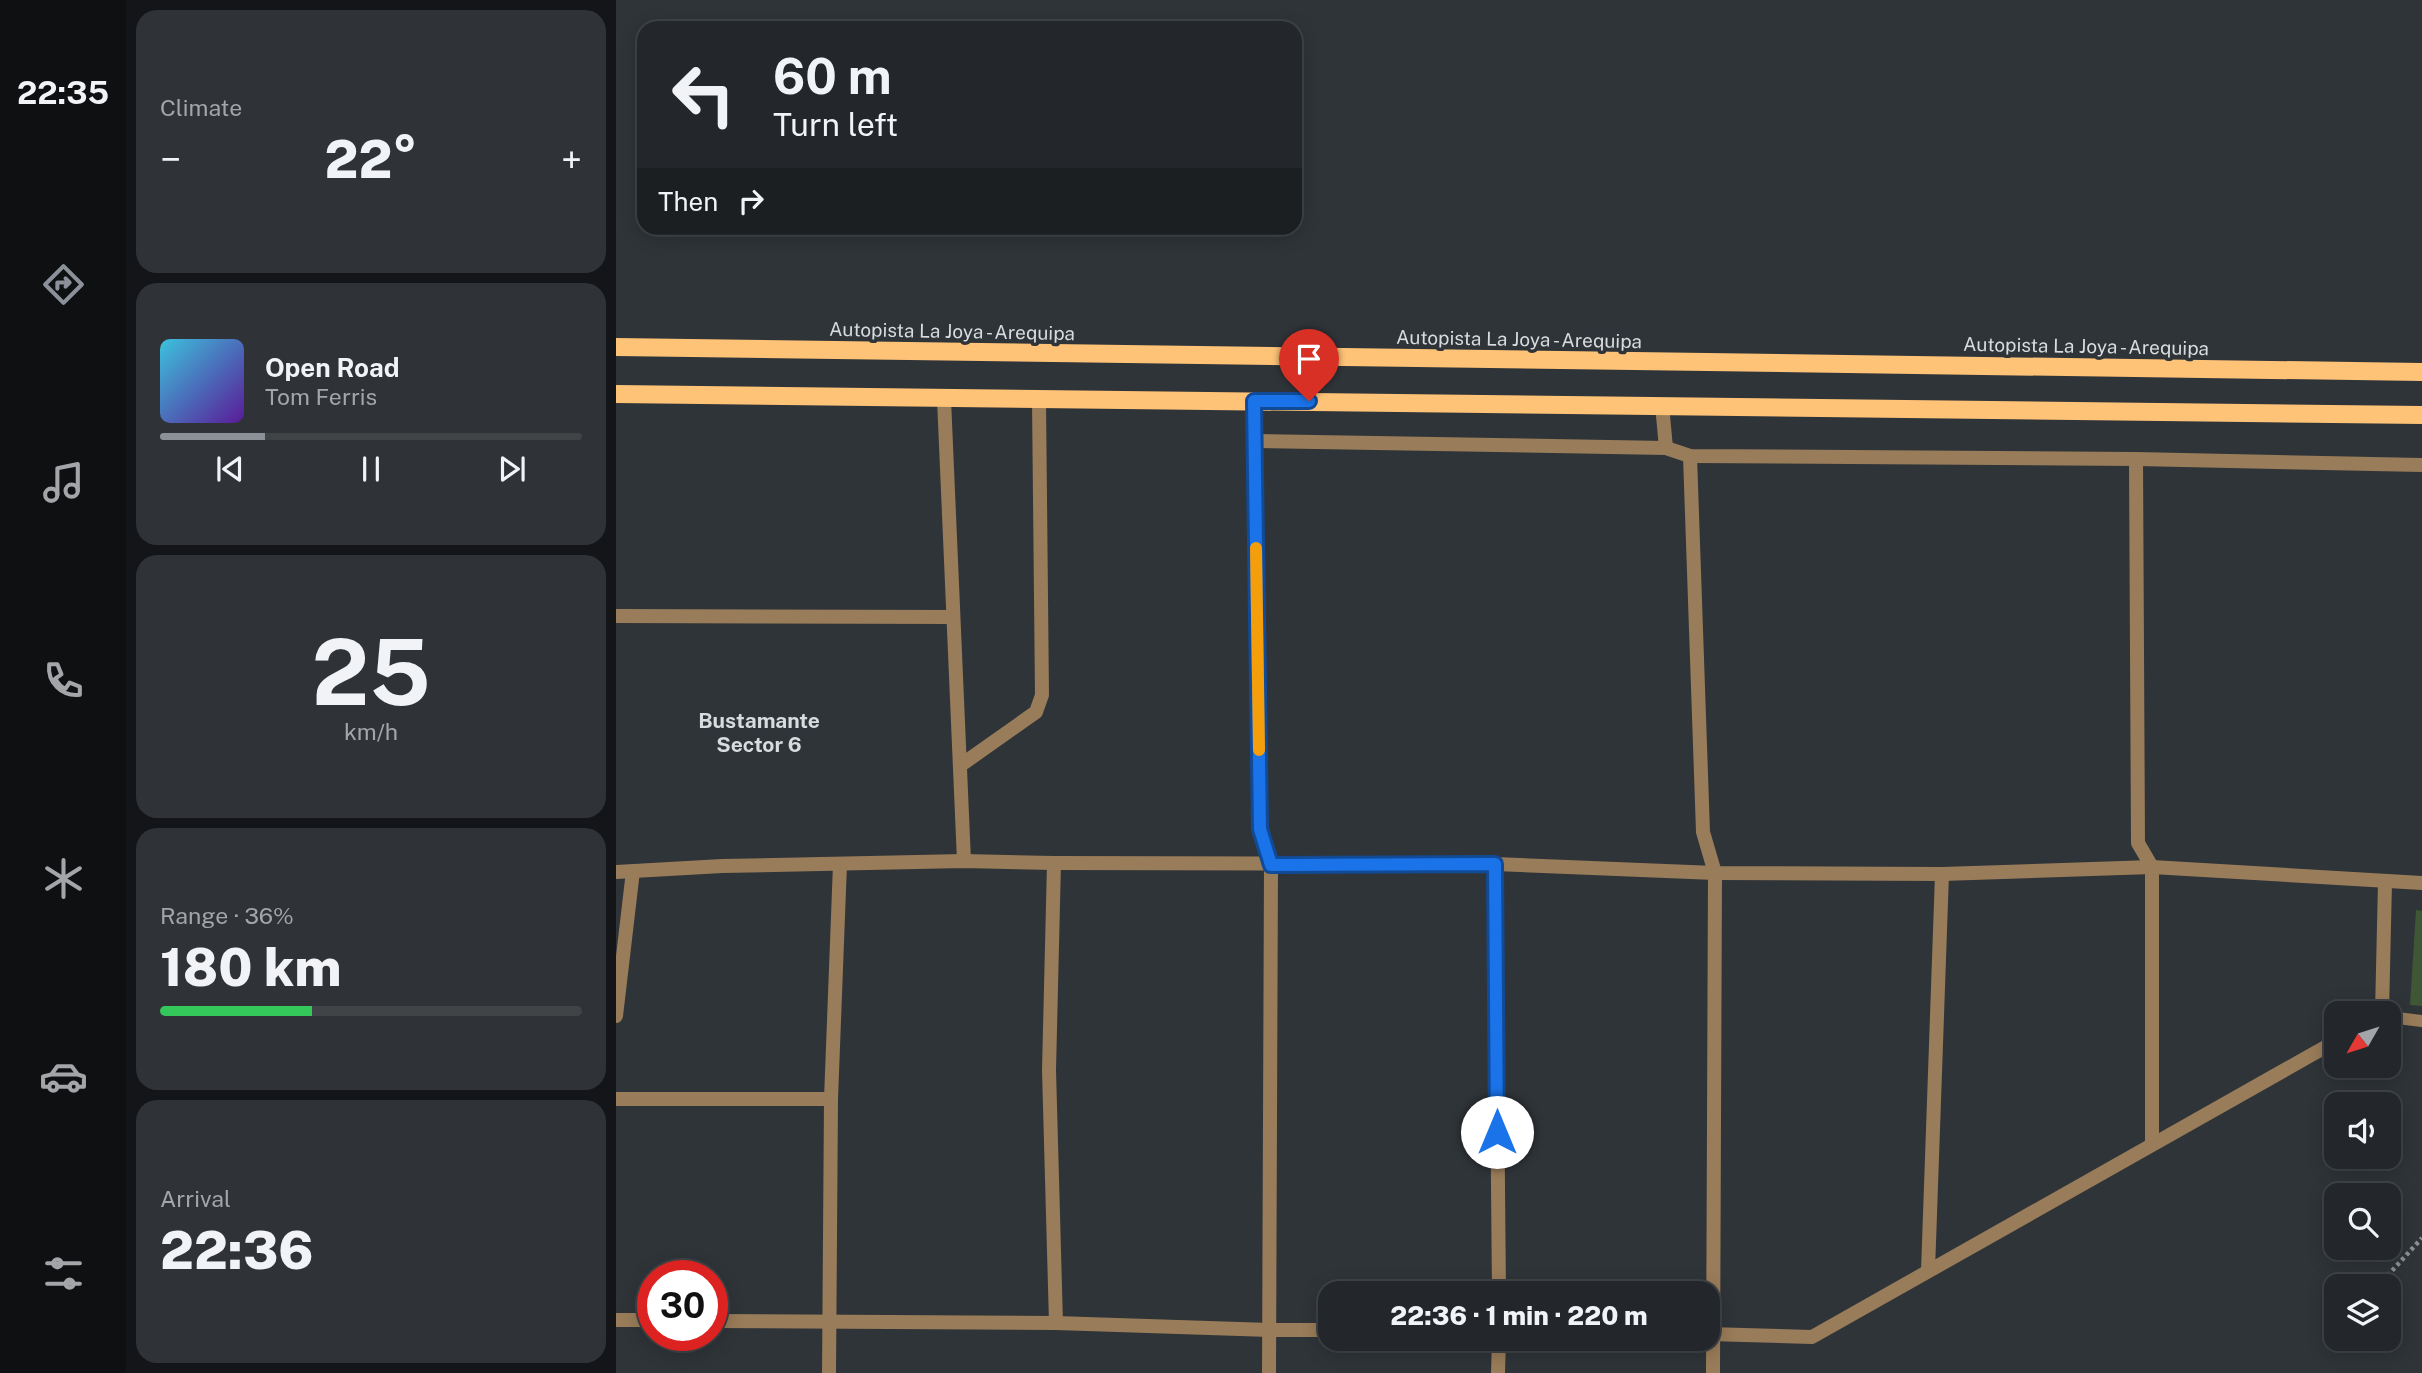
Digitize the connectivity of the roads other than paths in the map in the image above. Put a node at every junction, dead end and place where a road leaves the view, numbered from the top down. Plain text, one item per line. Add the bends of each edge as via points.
1 (616, 347) edge
2 (2422, 372) edge
3 (616, 394) edge
4 (944, 399) junction
5 (1039, 400) junction
6 (1254, 401) junction
7 (1661, 405) junction
8 (2422, 415) edge
9 (1254, 441) junction
10 (1666, 448) junction
11 (1690, 456) junction
12 (2136, 459) junction
13 (2422, 465) edge
14 (616, 616) edge
15 (953, 617) junction
16 (961, 765) junction
17 (964, 861) junction
18 (1054, 863) junction
19 (840, 864) junction
20 (1495, 864) junction
21 (1271, 865) junction
22 (2152, 867) junction
23 (633, 871) junction
24 (616, 872) edge
25 (1715, 873) junction
26 (1942, 874) junction
27 (2385, 882) junction
28 (2422, 883) edge
29 (2382, 1001) edge
30 (616, 1016) edge
31 (2401, 1018) edge
32 (2422, 1021) edge
33 (2324, 1048) edge
34 (616, 1099) edge
35 (831, 1099) junction
36 (2152, 1144) junction
37 (1928, 1271) junction
38 (1499, 1281) edge
39 (1711, 1281) edge
40 (616, 1320) edge
41 (637, 1320) edge
42 (728, 1321) edge
43 (831, 1322) junction
44 (1056, 1323) junction
45 (1270, 1330) junction
46 (1318, 1330) edge
47 (1720, 1334) edge
48 (1498, 1351) edge
49 (1712, 1351) edge
50 (830, 1373) edge
51 (1269, 1373) edge
52 (1497, 1373) edge
53 (1713, 1373) edge

1 - 2 main road, Autopista La Joya - Arequipa
3 - 4 main road
4 - 5 main road
4 - 15 street
5 - 6 main road
5 - 16 street via 1042,695 1036,712
6 - 7 main road
6 - 9 street
7 - 8 main road
7 - 10 street
9 - 10 street
9 - 21 street via 1260,829
10 - 11 street
11 - 12 street
11 - 25 street via 1703,832
12 - 13 street
12 - 22 street via 2138,843
14 - 15 street
15 - 16 street
16 - 17 street
17 - 18 street
17 - 19 street
18 - 21 street
18 - 44 street via 1049,1070
19 - 23 street
19 - 35 street
20 - 21 street
20 - 25 street
20 - 38 street
21 - 45 street
22 - 26 street
22 - 27 street
22 - 36 street
23 - 24 street
23 - 30 street
25 - 26 street
25 - 39 street
26 - 37 street
27 - 28 street
27 - 29 street
31 - 32 lane
33 - 36 street
34 - 35 street
35 - 43 street
36 - 37 street
37 - 47 street via 1812,1337
40 - 41 street
42 - 43 street
43 - 44 street
43 - 50 street
44 - 45 street
45 - 46 street
45 - 51 street
48 - 52 street
49 - 53 street

